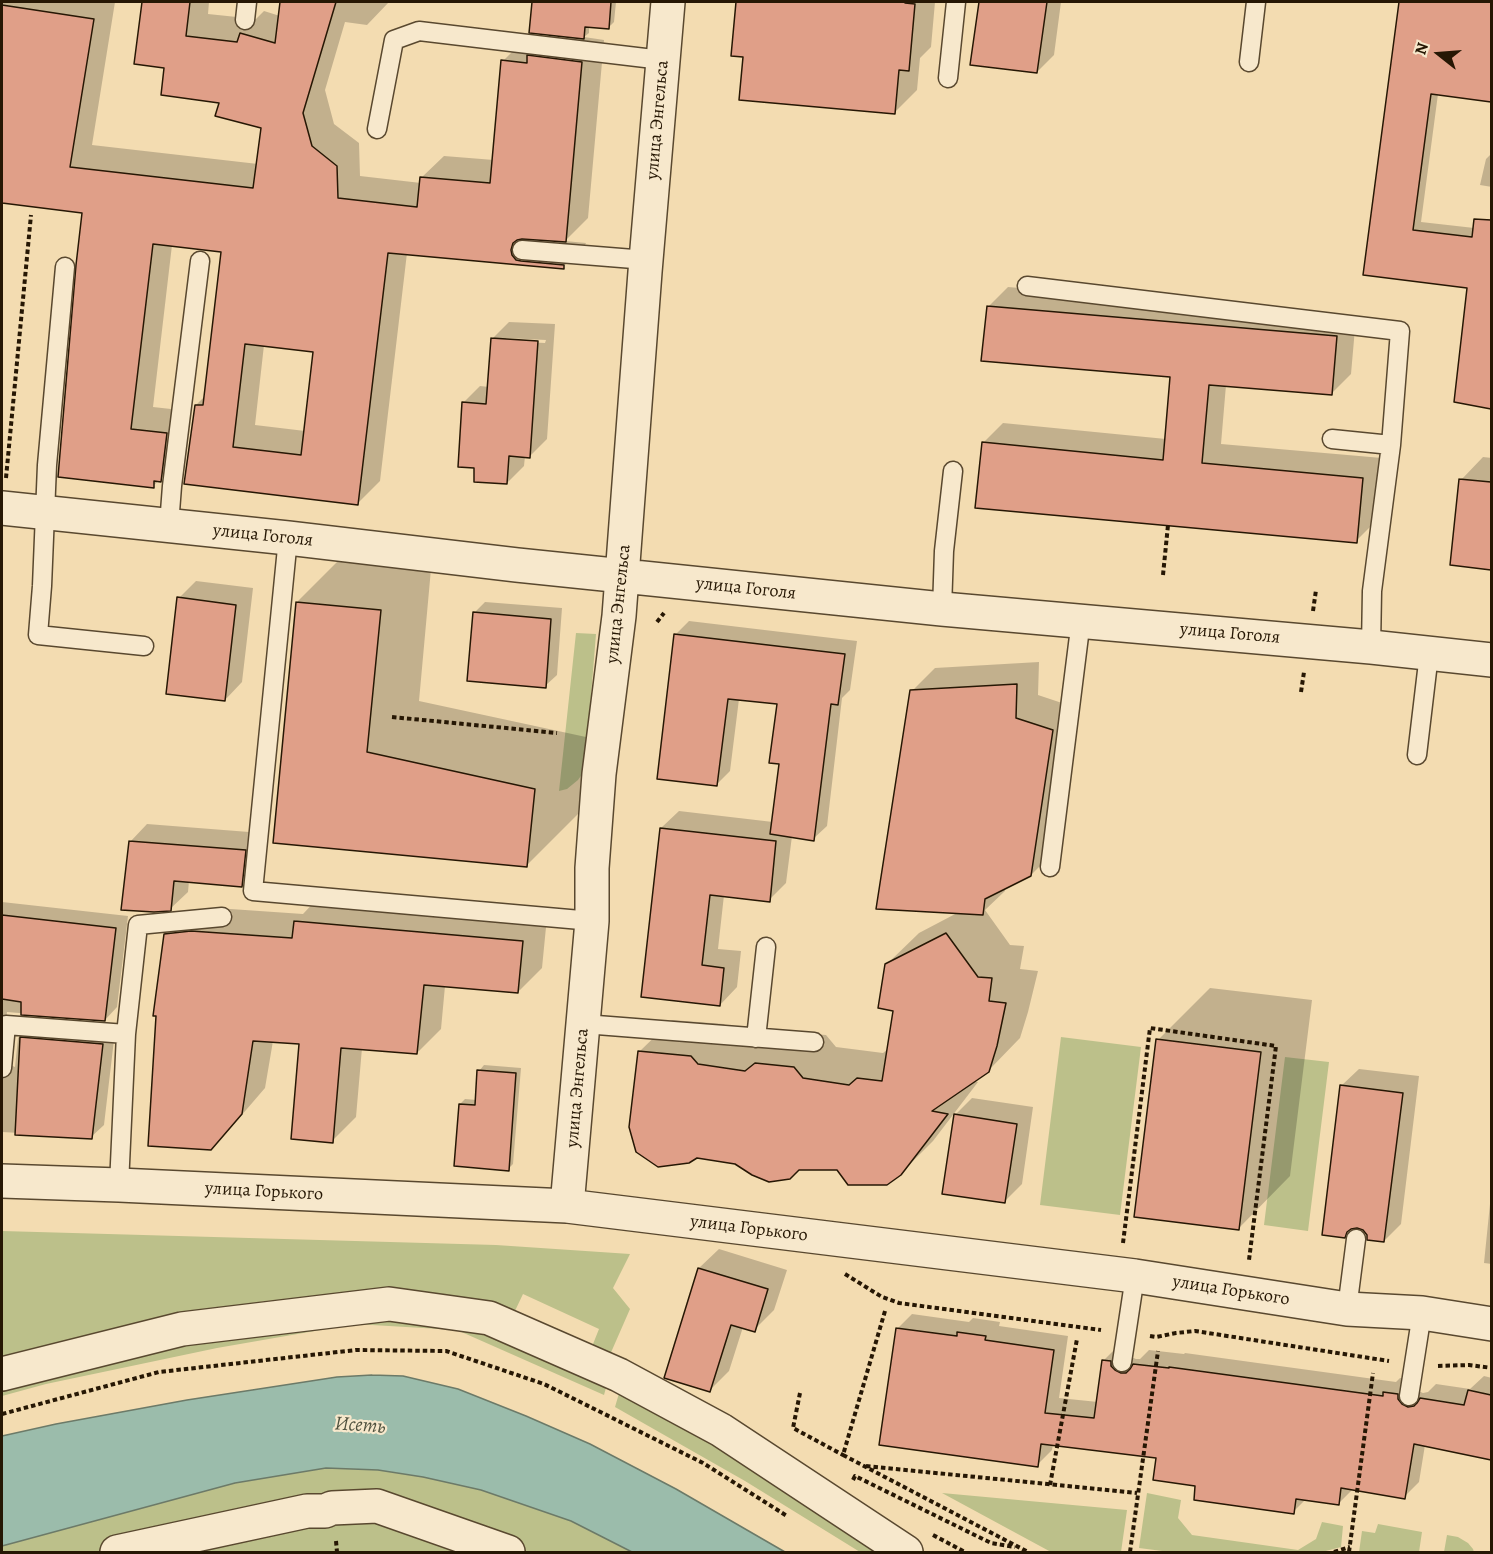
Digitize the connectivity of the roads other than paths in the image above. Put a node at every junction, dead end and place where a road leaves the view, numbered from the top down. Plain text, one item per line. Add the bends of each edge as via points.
1 (247, 2) edge
2 (668, 2) edge
3 (956, 2) edge
4 (1256, 2) edge
5 (245, 20) dead end
6 (662, 60) junction
7 (1249, 62) dead end
8 (948, 78) dead end
9 (376, 129) dead end
10 (522, 250) dead end
11 (646, 260) junction
12 (200, 261) dead end
13 (65, 267) dead end
14 (1027, 286) dead end
15 (1332, 439) dead end
16 (1391, 445) junction
17 (952, 471) dead end
18 (4, 495) edge
19 (45, 512) junction
20 (169, 525) junction
21 (288, 538) junction
22 (622, 576) junction
23 (942, 609) junction
24 (1081, 620) junction
25 (144, 646) dead end
26 (1371, 647) junction
27 (1429, 654) junction
28 (1491, 660) edge
29 (1417, 755) dead end
30 (1050, 867) dead end
31 (222, 917) dead end
32 (592, 921) junction
33 (766, 947) dead end
34 (584, 1024) junction
35 (126, 1034) junction
36 (756, 1038) junction
37 (814, 1042) dead end
38 (2, 1068) edge
39 (2, 1181) edge
40 (119, 1185) junction
41 (567, 1206) junction
42 (1356, 1239) dead end
43 (1136, 1276) junction
44 (1347, 1310) junction
45 (1422, 1313) junction
46 (1491, 1324) edge
47 (1122, 1362) dead end
48 (2, 1374) edge
49 (1409, 1396) dead end
50 (916, 1542) edge
51 (117, 1552) edge
52 (508, 1552) edge

1 - 5 lane
2 - 6 street, улица Энгельса
3 - 8 lane
4 - 7 lane
6 - 9 lane via 419,31 394,40
6 - 11 street, улица Энгельса
10 - 11 lane
11 - 22 street, улица Энгельса
12 - 20 lane
13 - 19 lane
14 - 16 lane via 1400,331
15 - 16 lane
16 - 26 lane via 1372,591
17 - 23 lane
18 - 19 street, улица Гоголя
19 - 20 street, улица Гоголя
19 - 25 lane via 38,635
20 - 21 street, улица Гоголя
21 - 22 street, улица Гоголя
21 - 32 lane via 254,891
22 - 23 street, улица Гоголя
22 - 32 street, улица Энгельса via 598,786
23 - 24 street, улица Гоголя
24 - 26 street, улица Гоголя
24 - 30 lane
26 - 27 street, улица Гоголя
27 - 28 street, улица Гоголя
27 - 29 lane
31 - 35 lane via 138,925
32 - 34 street, улица Энгельса
33 - 36 lane
34 - 36 lane
34 - 41 street, улица Энгельса
35 - 38 lane via 6,1025
35 - 40 lane
36 - 37 lane
39 - 40 street, улица Горького
40 - 41 street, улица Горького
41 - 43 street, улица Горького
42 - 44 lane
43 - 44 street, улица Горького
43 - 47 lane
44 - 45 street, улица Горького
45 - 46 street, улица Горького
45 - 49 lane
48 - 50 street via 182,1329 389,1304 489,1318 619,1375
51 - 52 street via 307,1511 377,1506

